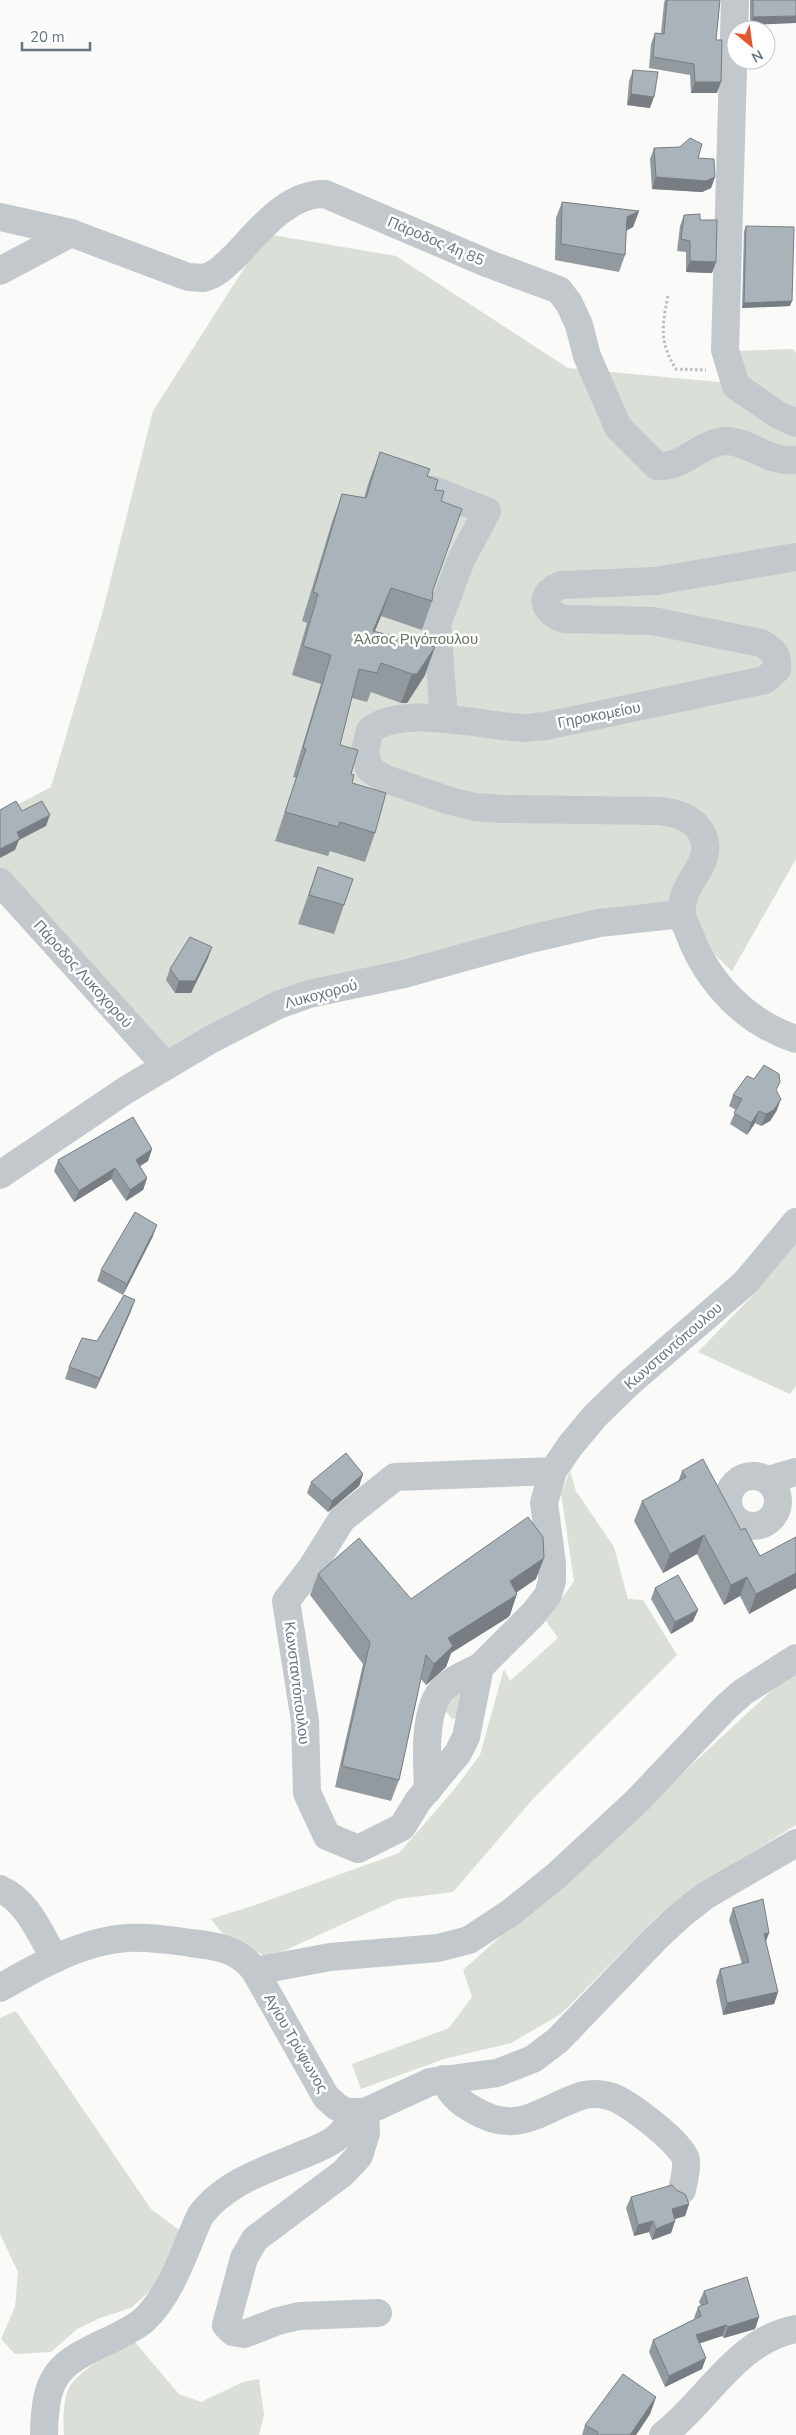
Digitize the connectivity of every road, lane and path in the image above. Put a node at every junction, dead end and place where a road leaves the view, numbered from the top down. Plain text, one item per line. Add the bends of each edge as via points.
1 (735, 0) edge
2 (0, 217) edge
3 (71, 233) junction
4 (0, 271) edge
5 (668, 296) dead end
6 (731, 371) junction
7 (796, 423) edge
8 (796, 460) edge
9 (433, 490) edge
10 (796, 556) edge
11 (444, 718) junction
12 (0, 882) edge
13 (682, 914) junction
14 (796, 1039) edge
15 (166, 1066) junction
16 (0, 1175) edge
17 (796, 1222) edge
18 (553, 1471) junction
19 (796, 1472) edge
20 (768, 1480) dead end
21 (796, 1658) edge
22 (480, 1667) junction
23 (428, 1790) junction
24 (796, 1843) edge
25 (0, 1890) edge
26 (54, 1959) junction
27 (255, 1971) junction
28 (0, 1988) edge
29 (444, 2079) junction
30 (361, 2112) junction
31 (682, 2190) edge
32 (378, 2313) dead end
33 (796, 2328) edge
34 (44, 2435) edge
35 (663, 2435) edge

1 - 6 street via 725,350
2 - 3 street, Πάροδος 4η 85
3 - 4 street
3 - 8 street, Πάροδος 4η 85 via 188,276 202,278 220,271 270,220 297,199 324,194 558,290 569,303 579,324 587,356 618,427 657,466 668,466 718,442 728,441 784,461
5 - 6 path via 662,326 665,353 676,369
6 - 7 street via 736,386
9 - 11 street via 487,510 461,560 437,624
10 - 11 street, Γηροκομείου via 656,581 561,585 551,590 548,596 550,612 566,619 653,621 761,643 770,648 778,662 778,669 765,680 546,726 525,728
11 - 13 street, Γηροκομείου via 394,719 376,725 370,730 365,744 369,768 383,778 475,807 660,811 688,819 700,829 707,851 688,886
12 - 15 street, Πάροδος Λυκοχορού
13 - 14 street via 697,954 722,989 758,1021
13 - 15 street, Λυκοχορού via 599,923 438,966 298,997 235,1026
15 - 16 street, Λυκοχορού
17 - 18 street, Κωνσταντόπουλου via 745,1283 595,1416
18 - 22 street, Κωνσταντόπουλου via 544,1503 552,1564 548,1595
18 - 23 street, Κωνσταντόπουλου via 395,1477 342,1519 286,1601 305,1721 307,1793 326,1836 358,1849 402,1827
19 - 20 street
21 - 27 street via 743,1692 726,1707 638,1801 556,1876 468,1940 438,1948 330,1957
22 - 23 street, Κωνσταντόπουλου via 463,1744
22 - 23 street via 456,1679 437,1697 430,1718
24 - 29 street via 705,1896 682,1914 558,2040 534,2059 498,2073
25 - 26 street via 20,1902
26 - 27 street, Αγίου Τρύφωνος via 115,1940 160,1939 229,1950 243,1957
26 - 28 street, Αγίου Τρύφωνος
27 - 30 street, Αγίου Τρύφωνος via 322,2091 340,2109
29 - 30 street
29 - 31 street via 453,2097 499,2122 530,2119 584,2095 618,2100 656,2127 682,2152 686,2162
30 - 32 street via 366,2133 359,2156 344,2173 255,2239 244,2258 226,2325 233,2332 244,2334 299,2316
30 - 34 street via 329,2142 232,2186 207,2206 166,2291 143,2321 84,2351 55,2375 48,2390
33 - 35 street via 754,2346

